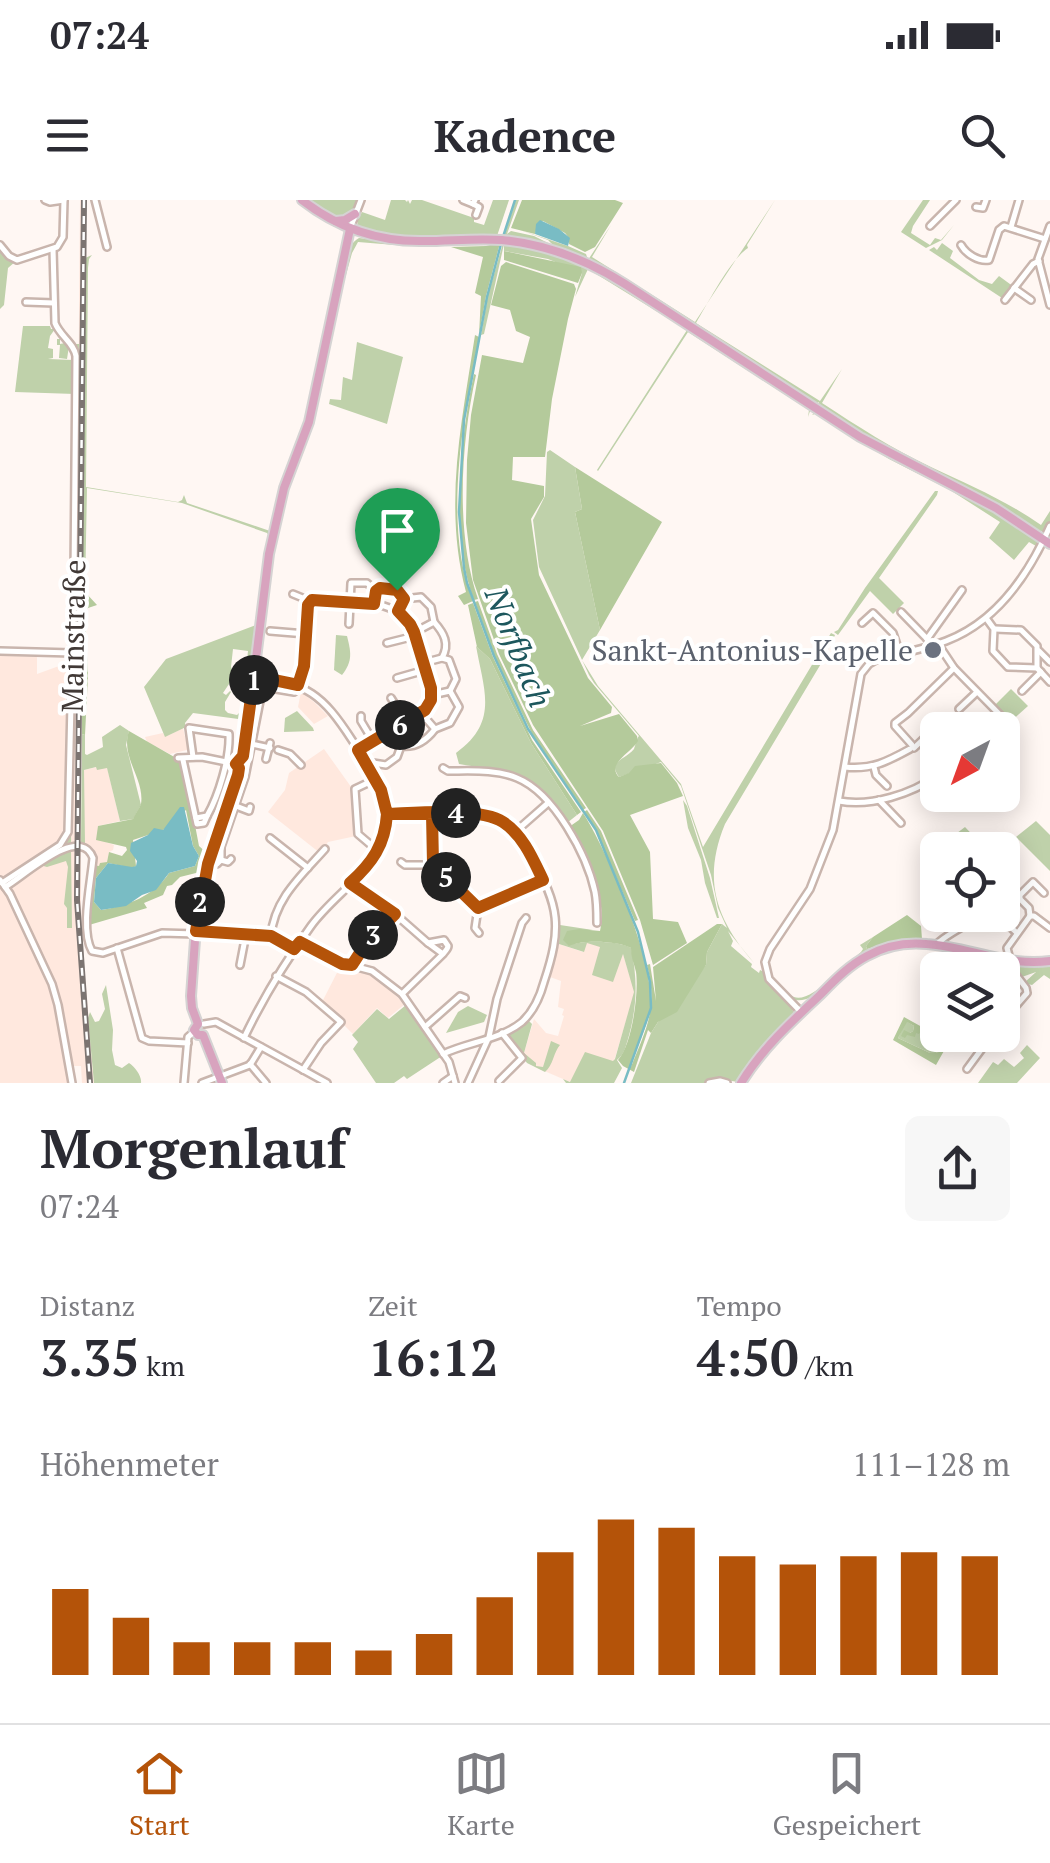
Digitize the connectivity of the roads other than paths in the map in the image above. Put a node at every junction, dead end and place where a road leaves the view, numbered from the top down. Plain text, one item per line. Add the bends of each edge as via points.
1 (45, 200) edge
2 (64, 200) edge
3 (95, 200) edge
4 (302, 200) edge
5 (360, 200) edge
6 (462, 200) edge
7 (956, 200) edge
8 (986, 200) edge
9 (1019, 200) edge
10 (474, 202) edge
11 (976, 207) dead end
12 (355, 214) junction
13 (476, 215) dead end
14 (332, 220) junction
15 (930, 226) dead end
16 (1050, 226) edge
17 (1011, 227) junction
18 (350, 229) junction
19 (366, 234) junction
20 (0, 245) edge
21 (961, 245) dead end
22 (1046, 245) edge
23 (107, 247) dead end
24 (53, 249) junction
25 (345, 250) junction
26 (1039, 261) junction
27 (1014, 288) junction
28 (1005, 300) dead end
29 (1031, 300) dead end
30 (1049, 300) edge
31 (26, 302) dead end
32 (54, 303) junction
33 (1050, 526) edge
34 (1047, 542) edge
35 (962, 590) dead end
36 (376, 591) junction
37 (293, 594) dead end
38 (404, 599) junction
39 (310, 601) junction
40 (349, 602) junction
41 (374, 604) junction
42 (398, 611) junction
43 (902, 612) dead end
44 (986, 618) junction
45 (434, 622) junction
46 (862, 623) dead end
47 (348, 624) dead end
48 (994, 629) junction
49 (270, 631) dead end
50 (306, 634) junction
51 (414, 634) junction
52 (927, 639) junction
53 (387, 643) dead end
54 (935, 644) junction
55 (1037, 649) junction
56 (0, 651) edge
57 (72, 653) junction
58 (900, 654) junction
59 (442, 658) junction
60 (1050, 662) edge
61 (424, 667) junction
62 (954, 668) junction
63 (1039, 670) junction
64 (254, 676) junction
65 (397, 678) dead end
66 (1050, 682) edge
67 (298, 690) junction
68 (450, 691) junction
69 (1022, 691) dead end
70 (977, 692) junction
71 (432, 695) junction
72 (390, 698) dead end
73 (959, 709) dead end
74 (420, 712) junction
75 (997, 712) edge
76 (361, 716) dead end
77 (406, 722) junction
78 (434, 728) junction
79 (392, 730) junction
80 (373, 741) junction
81 (920, 741) edge
82 (252, 744) junction
83 (401, 746) junction
84 (272, 747) junction
85 (912, 747) junction
86 (358, 750) junction
87 (193, 757) junction
88 (266, 759) dead end
89 (226, 762) junction
90 (301, 764) dead end
91 (238, 765) junction
92 (368, 766) junction
93 (845, 767) junction
94 (874, 767) junction
95 (442, 768) dead end
96 (376, 779) junction
97 (920, 785) edge
98 (886, 786) dead end
99 (879, 800) junction
100 (840, 802) junction
101 (548, 803) junction
102 (236, 806) junction
103 (249, 810) dead end
104 (387, 814) junction
105 (432, 814) junction
106 (901, 823) dead end
107 (515, 832) junction
108 (270, 838) dead end
109 (325, 849) dead end
110 (378, 851) junction
111 (231, 859) dead end
112 (221, 860) junction
113 (401, 862) dead end
114 (208, 863) junction
115 (433, 864) junction
116 (308, 868) junction
117 (15, 878) junction
118 (543, 880) junction
119 (2, 883) edge
120 (350, 883) junction
121 (1044, 894) dead end
122 (478, 908) junction
123 (395, 914) junction
124 (1030, 916) junction
125 (526, 918) dead end
126 (598, 923) dead end
127 (1049, 926) edge
128 (478, 932) dead end
129 (952, 932) edge
130 (196, 933) junction
131 (1017, 933) joint
132 (246, 934) junction
133 (271, 936) junction
134 (300, 942) junction
135 (428, 943) junction
136 (936, 945) junction
137 (117, 948) junction
138 (294, 949) junction
139 (967, 952) edge
140 (1008, 952) edge
141 (443, 954) junction
142 (1020, 962) edge
143 (1050, 962) edge
144 (240, 965) dead end
145 (352, 965) junction
146 (276, 976) junction
147 (402, 994) junction
148 (818, 996) junction
149 (465, 998) dead end
150 (789, 999) junction
151 (801, 1012) junction
152 (425, 1027) junction
153 (201, 1028) junction
154 (502, 1033) junction
155 (489, 1037) junction
156 (244, 1038) junction
157 (188, 1044) junction
158 (260, 1047) junction
159 (980, 1052) edge
160 (443, 1054) junction
161 (250, 1064) junction
162 (967, 1069) dead end
163 (303, 1070) junction
164 (454, 1079) edge
165 (221, 1080) edge
166 (499, 1081) edge
167 (72, 1083) edge
168 (184, 1083) edge
169 (202, 1083) edge
170 (266, 1083) edge
171 (327, 1083) edge
172 (443, 1083) edge
173 (468, 1083) edge
174 (709, 1083) edge
175 (727, 1083) edge
176 (741, 1083) edge

1 - 2 street
2 - 24 street via 63,238
3 - 23 street
4 - 14 main road
5 - 12 street
6 - 10 street
7 - 15 street
8 - 11 street
9 - 17 street
10 - 13 street
12 - 14 main road
12 - 18 street
14 - 18 main road
16 - 22 street
17 - 21 street via 1000,229 989,260
17 - 22 street
18 - 19 main road
18 - 25 main road
19 - 25 main road
19 - 34 main road via 412,242 513,241 601,270 850,431
20 - 24 street via 18,260
22 - 26 street
24 - 32 street
25 - 64 main road via 310,422 284,488 267,563
26 - 27 street
26 - 30 street
27 - 28 street
27 - 29 street
31 - 32 street
32 - 57 street, Mainstraße via 56,327 75,349 76,365
33 - 34 street
34 - 44 street
35 - 52 street
36 - 38 street via 397,590
36 - 40 street via 352,582
36 - 41 street
37 - 39 street
38 - 42 street
38 - 45 street via 426,599
39 - 40 street
39 - 50 street
40 - 41 street
40 - 47 street
41 - 42 street
42 - 51 street
43 - 52 street
44 - 48 street
44 - 54 street
45 - 51 street
45 - 59 street via 446,643
46 - 58 street via 873,613 894,633
48 - 55 street via 1018,628
48 - 63 street via 993,651 1008,667
49 - 50 street
50 - 67 street
51 - 53 street
51 - 61 street
52 - 54 street
54 - 58 street
54 - 62 street
55 - 60 street
55 - 63 street
56 - 57 street
57 - 117 street, Mainstraße via 67,834
58 - 93 street via 874,661 861,674
59 - 61 street
59 - 68 street via 455,676
61 - 65 street
61 - 71 street
62 - 70 street
62 - 85 street via 894,723
63 - 66 street
63 - 69 street
64 - 67 street
64 - 91 main road
67 - 82 street via 265,690
67 - 86 street via 329,709
68 - 71 street
68 - 78 street via 459,708 450,723
70 - 73 street
70 - 75 street
71 - 74 street
72 - 77 street
74 - 77 street
74 - 78 street
76 - 80 street
77 - 79 street
78 - 83 street via 414,746
79 - 80 street
79 - 83 street
80 - 86 street
81 - 85 street
82 - 84 street
82 - 102 street
83 - 92 street via 386,765
84 - 88 street
84 - 90 street
85 - 94 street
86 - 92 street
87 - 89 street
87 - 89 street via 191,726 228,732
87 - 89 street via 181,759 196,818 207,816
89 - 91 street
91 - 114 main road
92 - 96 street
93 - 94 street
93 - 100 street
94 - 98 street
95 - 101 street via 515,777
96 - 104 street
96 - 110 street via 355,790 358,834
97 - 99 street
99 - 100 street
99 - 106 street
100 - 150 street via 807,894 766,958 768,976
101 - 107 street
101 - 126 street via 582,856
102 - 103 street
102 - 112 street
104 - 105 street
104 - 110 street
105 - 107 street via 484,814
105 - 115 street
107 - 118 street
108 - 116 street
109 - 116 street
110 - 120 street
111 - 112 street
112 - 114 street
113 - 115 street
114 - 130 main road
115 - 122 street
116 - 133 street via 279,906
117 - 119 street
117 - 137 street via 71,846 88,848 88,946 98,953
118 - 122 street
118 - 154 street via 556,915 553,954 531,1012
119 - 167 street via 56,995
120 - 123 street
120 - 134 street
121 - 124 street via 1032,886 1020,897
122 - 128 street
123 - 135 street
123 - 145 street
124 - 127 street
124 - 131 street
125 - 155 street
129 - 136 street
130 - 132 street
130 - 137 street via 162,933
130 - 153 main road via 191,1002
131 - 140 street
132 - 133 street
132 - 144 street
133 - 138 street
134 - 138 street
134 - 145 street
135 - 141 street
135 - 141 street via 446,940
136 - 139 main road
136 - 148 main road via 873,953
137 - 157 street via 142,1038
138 - 146 street
141 - 147 street
142 - 143 main road
145 - 147 street
146 - 156 street
146 - 163 street via 341,1022
147 - 152 street
148 - 150 street via 802,1004
148 - 151 main road
149 - 152 street
150 - 151 street
151 - 176 main road
152 - 160 street
153 - 156 street via 220,1024
153 - 157 street via 189,1034
153 - 165 main road
154 - 155 street
154 - 166 street via 522,1058
155 - 160 street
155 - 173 street
156 - 158 street
157 - 168 street
158 - 161 street
158 - 163 street
159 - 162 street
160 - 164 street
161 - 165 street
161 - 170 street
163 - 171 street
164 - 172 street
165 - 169 street
174 - 175 street

